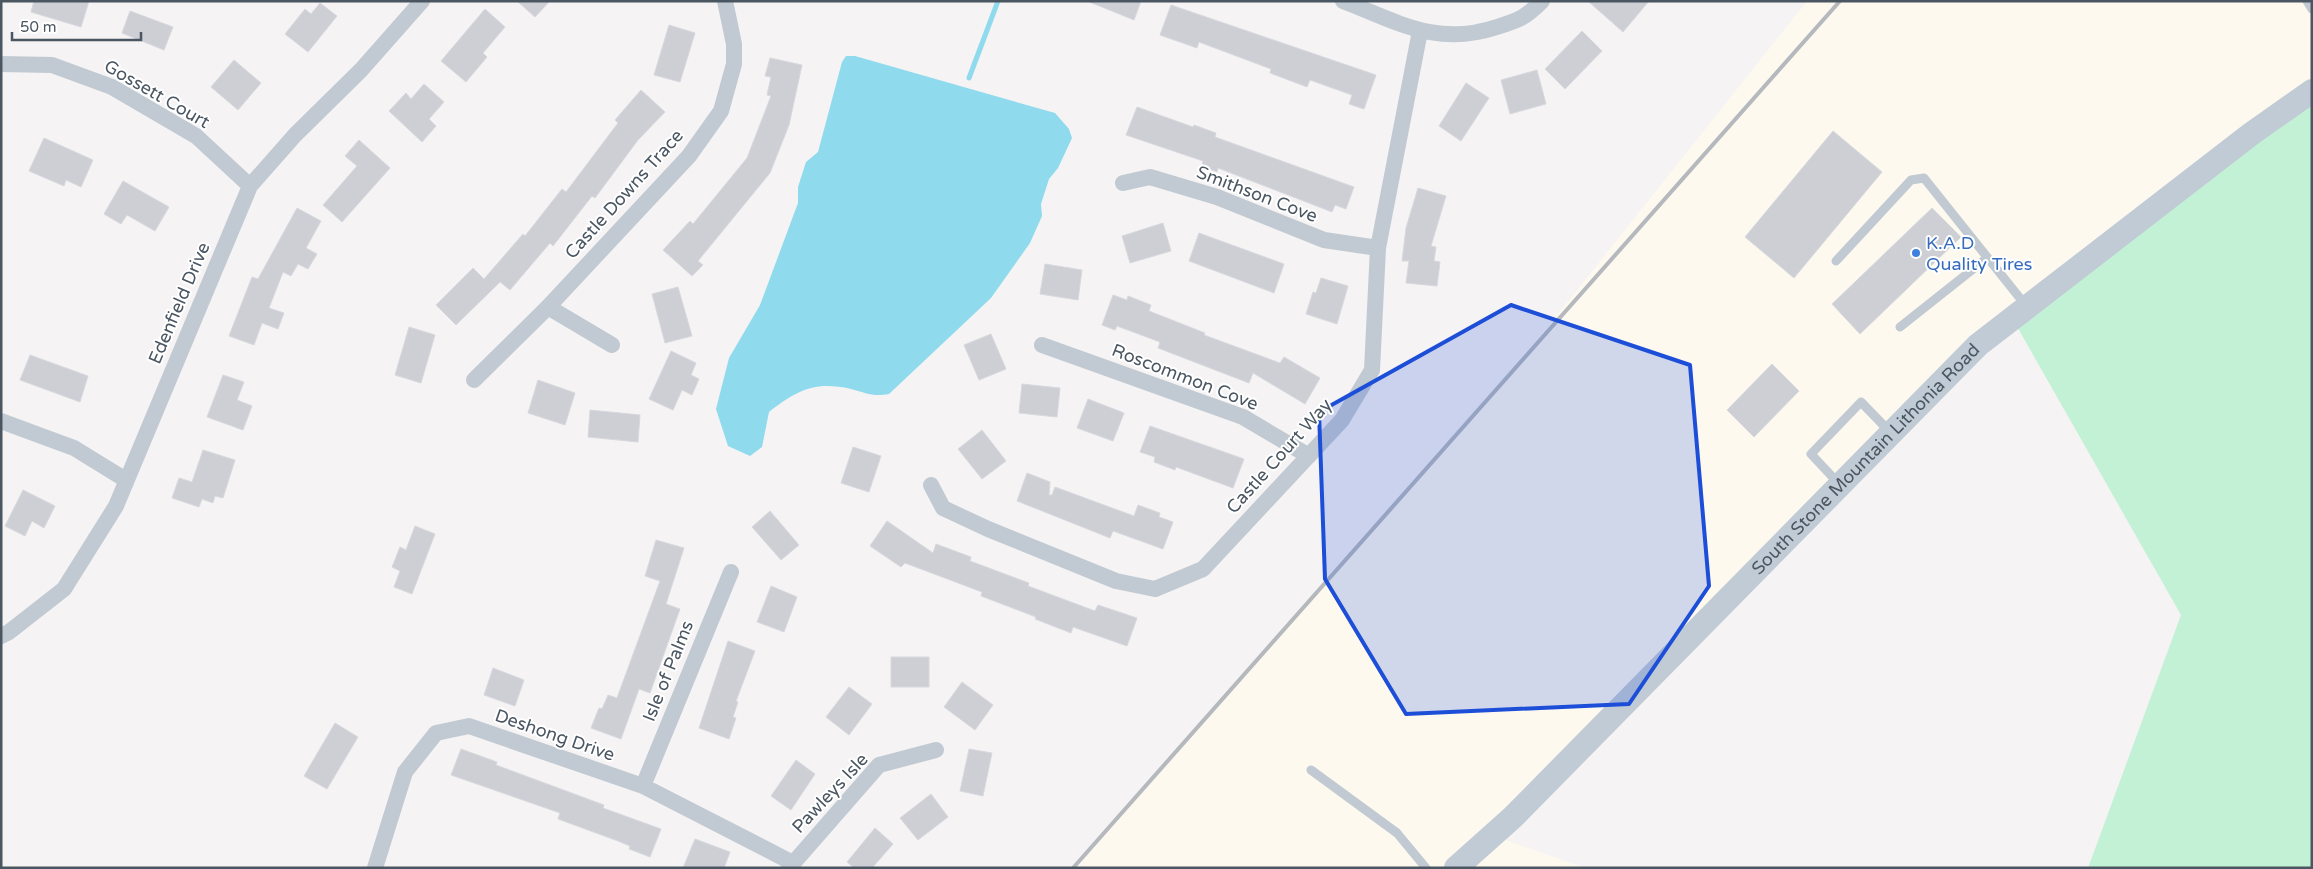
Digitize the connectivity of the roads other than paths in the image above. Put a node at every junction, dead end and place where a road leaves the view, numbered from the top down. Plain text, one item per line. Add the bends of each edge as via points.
1 (422, 1) edge
2 (725, 1) edge
3 (1343, 1) edge
4 (1542, 1) edge
5 (2307, 1) edge
6 (2312, 9) edge
7 (1420, 31) junction
8 (1, 64) edge
9 (2312, 91) edge
10 (1123, 183) dead end
11 (250, 186) junction
12 (1378, 248) junction
13 (1987, 258) junction
14 (1836, 261) dead end
15 (548, 307) junction
16 (2027, 307) junction
17 (1900, 327) dead end
18 (612, 345) dead end
19 (1042, 345) dead end
20 (474, 380) dead end
21 (1, 420) edge
22 (1891, 433) junction
23 (1309, 456) junction
24 (126, 480) junction
25 (931, 485) dead end
26 (1840, 485) junction
27 (731, 572) dead end
28 (1, 636) edge
29 (936, 750) dead end
30 (1311, 770) dead end
31 (642, 786) junction
32 (791, 865) edge
33 (375, 868) edge
34 (1426, 868) edge
35 (1456, 868) edge

1 - 11 street, Edenfield Drive
2 - 15 street, Castle Downs Trace via 734,44 734,64 721,111 689,156
3 - 7 street
4 - 7 street via 1524,18 1479,33 1450,36
5 - 6 lane
7 - 12 street, Castle Court Way
8 - 11 street, Gossett Court via 52,65 112,87 196,136
9 - 16 main road, South Stone Mountain Lithonia Road via 2251,134
10 - 12 street, Smithson Cove via 1150,177 1217,197 1324,240
11 - 24 street, Edenfield Drive
12 - 23 street, Castle Court Way via 1372,370 1342,420
13 - 14 lane via 1924,178 1912,180
13 - 16 lane
13 - 17 lane
15 - 18 street
15 - 20 street, Castle Downs Trace
16 - 22 main road, South Stone Mountain Lithonia Road via 1978,345
19 - 23 street, Roscommon Cove via 1243,417
21 - 24 street via 74,448
22 - 26 main road, South Stone Mountain Lithonia Road
22 - 26 lane via 1861,402 1811,454
23 - 25 street, Castle Court Way via 1203,569 1155,589 1116,581 988,529 943,508
24 - 28 street, Edenfield Drive via 116,506 64,589
26 - 35 main road, South Stone Mountain Lithonia Road via 1513,817
27 - 31 street, Isle of Palms
29 - 32 street, Pawleys Isle via 879,765
30 - 34 lane via 1397,833
31 - 32 street, Deshong Drive
31 - 33 street, Deshong Drive via 469,726 436,733 405,772

